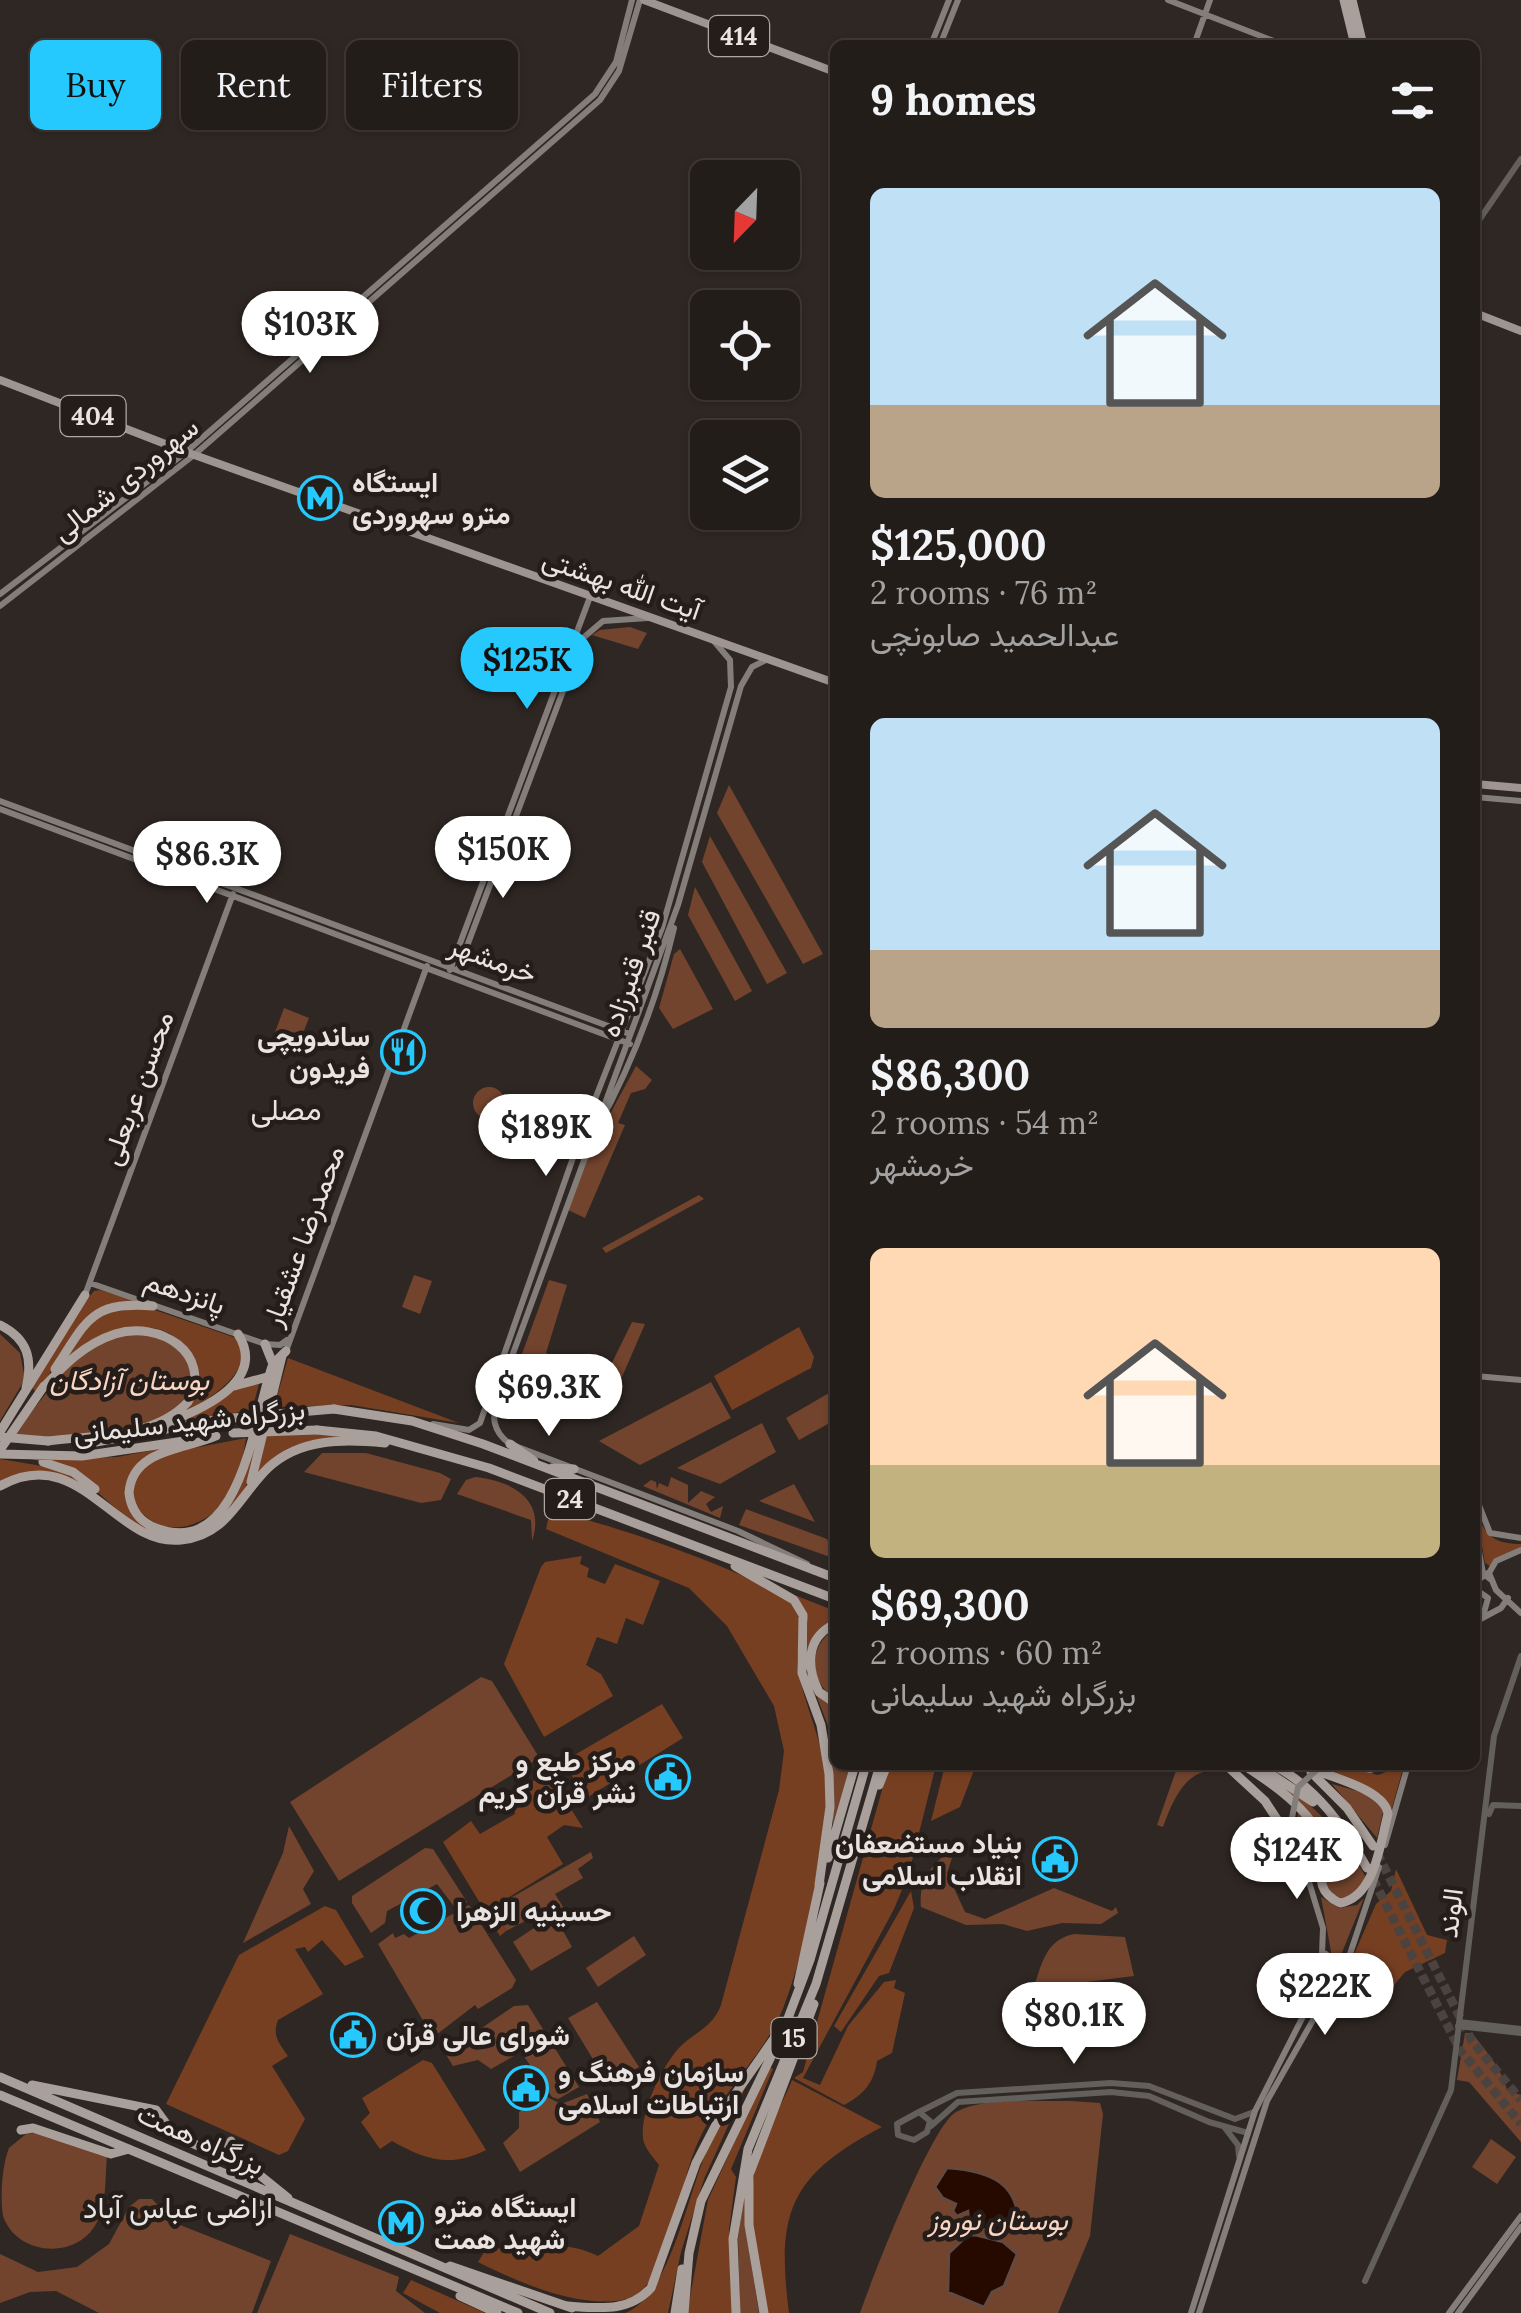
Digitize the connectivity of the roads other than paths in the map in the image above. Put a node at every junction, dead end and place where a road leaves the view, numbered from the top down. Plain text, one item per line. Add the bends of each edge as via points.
1 (637, 0) edge
2 (663, 0) edge
3 (949, 0) edge
4 (958, 0) edge
5 (1168, 0) edge
6 (1210, 0) edge
7 (1348, 0) edge
8 (677, 12) junction
9 (1205, 14) junction
10 (934, 40) edge
11 (942, 40) edge
12 (1196, 40) edge
13 (1271, 40) edge
14 (1354, 40) edge
15 (1361, 40) edge
16 (830, 70) edge
17 (1521, 159) edge
18 (1480, 219) edge
19 (1480, 315) edge
20 (1521, 331) edge
21 (0, 380) edge
22 (190, 453) junction
23 (0, 594) edge
24 (590, 596) junction
25 (0, 606) edge
26 (649, 618) junction
27 (713, 640) junction
28 (572, 655) junction
29 (768, 659) junction
30 (830, 681) edge
31 (1480, 784) edge
32 (1480, 785) edge
33 (1521, 788) edge
34 (1480, 797) edge
35 (1498, 799) junction
36 (0, 801) edge
37 (1521, 801) edge
38 (0, 809) edge
39 (109, 846) junction
40 (234, 892) junction
41 (678, 905) junction
42 (428, 964) junction
43 (453, 973) junction
44 (627, 1038) junction
45 (584, 1153) junction
46 (90, 1283) junction
47 (85, 1295) joint
48 (154, 1306) junction
49 (0, 1325) edge
50 (238, 1334) junction
51 (289, 1338) junction
52 (265, 1344) junction
53 (284, 1354) junction
54 (273, 1364) junction
55 (269, 1375) junction
56 (1480, 1376) edge
57 (1521, 1380) edge
58 (233, 1386) junction
59 (42, 1389) junction
60 (24, 1395) junction
61 (412, 1421) junction
62 (142, 1429) junction
63 (0, 1435) edge
64 (216, 1436) junction
65 (48, 1441) junction
66 (510, 1444) junction
67 (412, 1445) junction
68 (4, 1454) edge
69 (545, 1468) junction
70 (574, 1469) junction
71 (0, 1486) edge
72 (246, 1494) junction
73 (1480, 1508) edge
74 (116, 1511) junction
75 (1521, 1538) edge
76 (1480, 1548) edge
77 (1521, 1550) edge
78 (725, 1559) junction
79 (820, 1572) junction
80 (830, 1575) edge
81 (1488, 1576) junction
82 (1480, 1582) edge
83 (1480, 1591) edge
84 (830, 1597) edge
85 (1508, 1598) junction
86 (1521, 1598) edge
87 (1503, 1606) junction
88 (1520, 1612) edge
89 (1480, 1618) edge
90 (1480, 1619) edge
91 (830, 1627) edge
92 (1521, 1656) edge
93 (830, 1700) edge
94 (854, 1770) edge
95 (865, 1770) edge
96 (881, 1770) edge
97 (1232, 1770) edge
98 (1249, 1770) edge
99 (1265, 1770) edge
100 (1280, 1770) edge
101 (1307, 1770) edge
102 (1315, 1770) edge
103 (1317, 1770) edge
104 (1406, 1770) edge
105 (1489, 1779) junction
106 (1503, 1804) junction
107 (1521, 1806) edge
108 (1346, 1833) junction
109 (1373, 1846) tunnel mouth
110 (1296, 1848) junction
111 (1480, 1854) junction
112 (1367, 1868) tunnel mouth
113 (819, 1886) junction
114 (1325, 1952) junction
115 (1349, 1957) junction
116 (816, 1984) junction
117 (797, 1994) junction
118 (1317, 2007) junction
119 (788, 2018) junction
120 (1308, 2023) junction
121 (1459, 2024) junction
122 (1521, 2031) edge
123 (0, 2077) edge
124 (1123, 2088) junction
125 (0, 2095) edge
126 (1267, 2101) junction
127 (1255, 2111) junction
128 (919, 2112) junction
129 (931, 2126) junction
130 (1224, 2128) junction
131 (21, 2130) dead end
132 (1248, 2134) junction
133 (231, 2140) dead end
134 (129, 2149) junction
135 (225, 2157) junction
136 (1238, 2165) junction
137 (301, 2208) junction
138 (1521, 2216) edge
139 (1521, 2226) edge
140 (691, 2238) junction
141 (420, 2258) junction
142 (1365, 2281) dead end
143 (440, 2284) junction
144 (567, 2306) junction
145 (496, 2313) edge
146 (518, 2313) edge
147 (550, 2313) edge
148 (590, 2313) edge
149 (675, 2313) edge
150 (684, 2313) edge
151 (736, 2313) edge
152 (764, 2313) edge
153 (1191, 2313) edge
154 (1199, 2313) edge
155 (1450, 2313) edge
156 (1458, 2313) edge

1 - 8 main road, 414
1 - 22 main road, سهروردی شمالی via 601,88
2 - 8 main road
3 - 10 main road
4 - 11 main road
5 - 9 main road
6 - 9 main road
7 - 14 highway
7 - 15 highway
8 - 16 main road, 414
9 - 12 main road
9 - 13 main road
17 - 18 street
19 - 20 main road
21 - 22 main road, آیت الله بهشتی / 404
22 - 23 main road, سهروردی شمالی
22 - 24 main road, آیت الله بهشتی / 404
22 - 25 main road, سهروردی شمالی
24 - 26 main road, آیت الله بهشتی / 404
24 - 28 main road
26 - 27 main road, آیت الله بهشتی / 404
26 - 28 main road via 594,625
27 - 29 main road, آیت الله بهشتی / 404
27 - 44 main road, قنبر قنبرزاده via 730,660 730,687
28 - 43 main road
29 - 30 main road, آیت الله بهشتی / 404
29 - 41 main road, قنبر قنبرزاده via 741,686
31 - 33 main road
32 - 35 main road
34 - 35 main road
35 - 37 main road
36 - 39 main road, خرمشهر
38 - 39 main road, خرمشهر
39 - 40 main road, خرمشهر
40 - 42 main road, خرمشهر
40 - 46 main road, محسن عربعلی
41 - 44 main road, قنبر قنبرزاده
41 - 45 main road via 635,1053
42 - 43 main road, خرمشهر
42 - 51 main road, محمدرضا عشقیار
43 - 44 main road, خرمشهر
44 - 45 main road, قنبر قنبرزاده
44 - 61 main road, قنبر قنبرزاده via 478,1427
45 - 66 main road, قنبر قنبرزاده via 496,1397 496,1431
46 - 47 main road, محسن عربعلی
46 - 48 main road, پانزدهم
47 - 60 highway
48 - 50 main road, پانزدهم
48 - 59 highway via 116,1305 93,1315
49 - 60 highway via 28,1351
50 - 52 main road, پانزدهم
50 - 58 highway via 247,1366
51 - 52 main road
51 - 53 main road, محمدرضا عشقیار
52 - 54 highway
53 - 54 highway
53 - 72 highway
54 - 55 highway
55 - 58 highway
55 - 64 highway via 242,1477 224,1508 180,1531 142,1520 129,1493 138,1467 152,1456
56 - 57 main road
58 - 62 highway via 176,1419
59 - 62 highway via 75,1355 103,1339 132,1330 160,1332 185,1350 195,1382 180,1410
59 - 68 highway
60 - 63 highway
61 - 65 highway, بزرگراه شهید سلیمانی / 24, bridge via 334,1409 222,1419 134,1438
61 - 69 highway, بزرگراه شهید سلیمانی / 24
62 - 65 highway
63 - 65 highway, بزرگراه شهید سلیمانی / 24, bridge
64 - 67 highway, بزرگراه شهید سلیمانی / 24, bridge via 317,1430
64 - 68 highway, بزرگراه شهید سلیمانی / 24 via 82,1456
66 - 69 highway
66 - 70 main road
67 - 72 highway via 343,1440 308,1446 270,1466
67 - 78 highway, بزرگراه شهید سلیمانی / 24
68 - 74 highway via 73,1472
69 - 70 highway
69 - 79 highway, بزرگراه شهید سلیمانی / 24
70 - 79 main road via 773,1546
71 - 74 highway via 50,1477 79,1486
72 - 74 highway via 222,1524 188,1539 147,1535
73 - 75 main road via 1490,1534
76 - 81 main road
77 - 81 main road via 1496,1561
78 - 84 highway, بزرگراه شهید سلیمانی / 24
78 - 113 highway via 794,1600 802,1614 802,1673 821,1725 828,1774
79 - 80 highway, بزرگراه شهید سلیمانی / 24
81 - 82 main road
81 - 85 main road
83 - 89 main road via 1489,1601
85 - 86 main road
85 - 87 main road
85 - 88 main road
87 - 88 main road
87 - 90 main road
91 - 93 highway via 819,1634 810,1660 819,1692
92 - 105 street, الوند via 1496,1728
94 - 113 highway
95 - 117 highway, 15
96 - 116 highway, 15
97 - 110 highway via 1265,1800
98 - 102 highway via 1320,1835 1325,1894 1340,1903 1354,1900 1366,1889 1386,1802
99 - 108 highway
100 - 108 highway via 1307,1788
101 - 109 highway via 1347,1808
103 - 110 main road, bridge via 1295,1792
104 - 115 main road
105 - 106 street via 1492,1797
105 - 111 street, الوند
106 - 107 street
106 - 111 street via 1490,1808
108 - 112 highway
110 - 114 main road via 1321,1917
111 - 121 street, الوند
113 - 117 highway
114 - 115 main road via 1337,1963
114 - 118 main road
115 - 118 main road
116 - 151 highway, 15 via 748,2148 733,2240
116 - 152 highway via 807,2026 750,2175 749,2225
117 - 119 highway, 15
118 - 120 main road
119 - 140 highway, 15 via 708,2181
119 - 144 highway via 696,2163 651,2288 636,2303 618,2308
120 - 126 main road
120 - 127 main road
121 - 122 street
121 - 142 street, الوند via 1446,2106
123 - 135 highway via 156,2110 175,2136
123 - 137 highway, بزرگراه همت
124 - 127 street via 1148,2086 1231,2118
124 - 128 street via 957,2093
124 - 129 street via 958,2102
124 - 130 street
125 - 134 highway, بزرگراه همت
126 - 132 main road
126 - 154 main road
127 - 132 main road
128 - 129 street
128 - 129 street via 896,2124 898,2136 914,2140
130 - 132 street
130 - 136 street via 1238,2145
131 - 134 highway via 34,2128 111,2154
132 - 136 main road
133 - 135 highway
134 - 143 highway, بزرگراه همت
135 - 137 highway via 251,2168
136 - 153 main road
137 - 141 highway, بزرگراه همت
138 - 155 main road
139 - 156 main road
140 - 149 highway
140 - 150 highway, 15
141 - 144 highway
141 - 147 highway, بزرگراه همت
143 - 145 highway
143 - 146 highway, بزرگراه همت
144 - 148 highway

